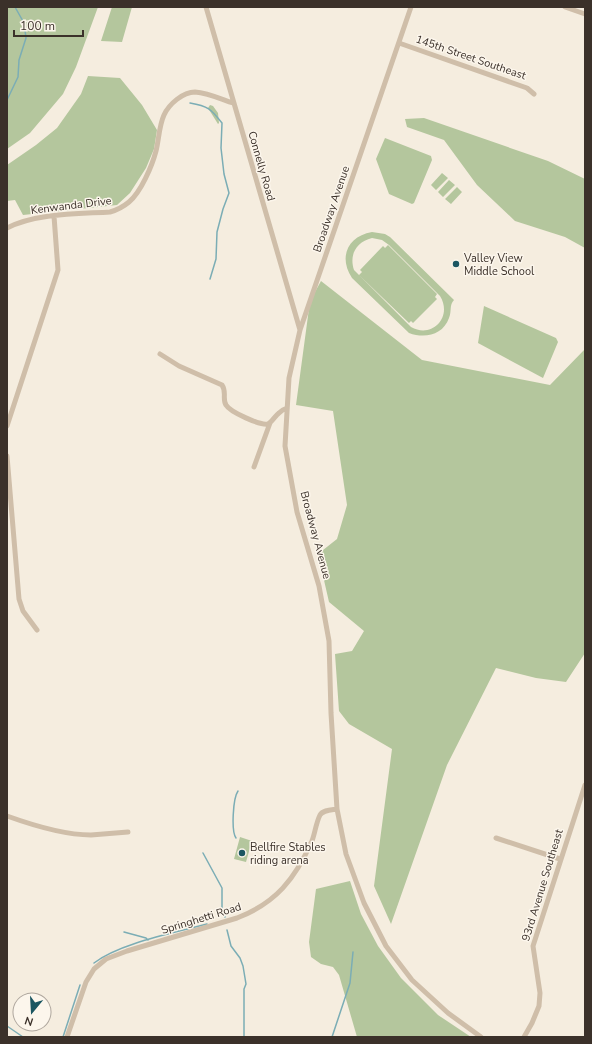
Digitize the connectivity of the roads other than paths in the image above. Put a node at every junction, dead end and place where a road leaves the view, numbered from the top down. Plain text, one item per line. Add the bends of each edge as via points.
1 (206, 7) edge
2 (411, 7) edge
3 (565, 7) edge
4 (585, 14) edge
5 (399, 42) junction
6 (534, 94) dead end
7 (234, 103) junction
8 (54, 216) junction
9 (7, 228) edge
10 (300, 330) junction
11 (160, 354) dead end
12 (287, 408) junction
13 (270, 422) junction
14 (7, 426) edge
15 (7, 456) edge
16 (254, 467) dead end
17 (37, 630) dead end
18 (585, 785) edge
19 (337, 809) junction
20 (7, 816) edge
21 (128, 832) dead end
22 (496, 838) dead end
23 (560, 859) junction
24 (67, 1037) edge
25 (481, 1037) edge
26 (524, 1037) edge

1 - 7 street, Connelly Road
2 - 5 street, Broadway Avenue
3 - 4 street
5 - 6 street, 145th Street Southeast via 527,88
5 - 10 street, Broadway Avenue
7 - 8 street, Kenwanda Drive via 194,92 177,99 165,114 152,162 136,194 129,202 120,209 110,212
7 - 10 street, Connelly Road
8 - 9 street, Kenwanda Drive via 16,223
8 - 14 street via 58,270
10 - 12 street, Broadway Avenue via 289,378
11 - 13 street via 179,366 222,385 225,389 225,404 231,410 263,424
12 - 13 street
12 - 19 street, Broadway Avenue via 286,446 297,512 319,586 329,641
13 - 16 street
15 - 17 street via 19,599 23,611
18 - 23 street, 93rd Avenue Southeast
19 - 24 street, Springhetti Road via 328,810 320,815 309,848 296,871 276,896 264,906 237,918 127,951 99,964 89,975
19 - 25 street, Broadway Avenue via 346,854 354,878 386,946 412,980 448,1013
20 - 21 street via 90,835
22 - 23 street
23 - 26 street, 93rd Avenue Southeast via 533,946 540,993 539,1006

